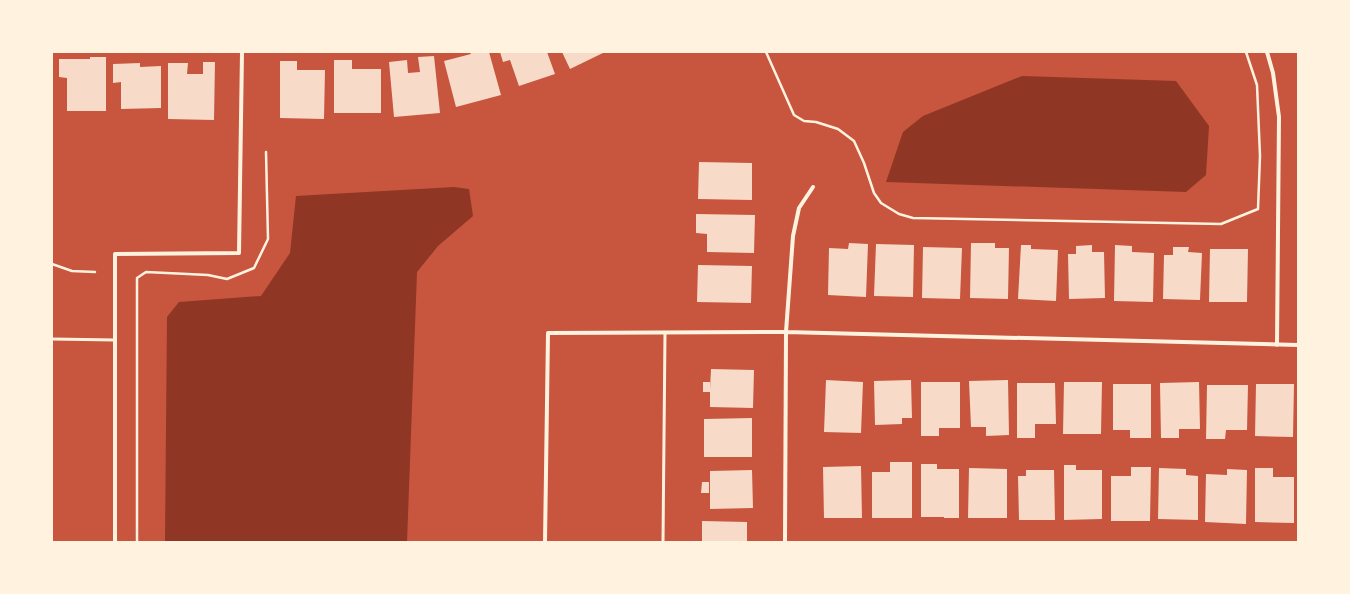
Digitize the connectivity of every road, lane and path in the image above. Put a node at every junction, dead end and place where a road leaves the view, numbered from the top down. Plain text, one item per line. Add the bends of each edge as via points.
1 (242, 52) edge
2 (766, 52) edge
3 (1246, 52) edge
4 (1267, 52) edge
5 (266, 152) dead end
6 (813, 188) dead end
7 (52, 264) edge
8 (95, 272) dead end
9 (786, 332) junction
10 (666, 333) junction
11 (52, 339) edge
12 (115, 340) junction
13 (1277, 345) junction
14 (1298, 345) edge
15 (114, 542) edge
16 (137, 542) edge
17 (545, 542) edge
18 (663, 542) edge
19 (785, 542) edge

1 - 12 street via 239,253 115,254
2 - 3 path via 794,115 804,121 838,129 854,141 881,204 899,214 913,218 1221,224 1258,209 1260,156 1257,85
4 - 13 street via 1279,124
5 - 16 path via 268,238 254,268 227,279 208,275 146,272 137,278
6 - 9 street via 799,208 793,236
7 - 8 path via 72,271
9 - 10 street
9 - 13 street
9 - 19 street
10 - 17 street via 548,333
10 - 18 lane
11 - 12 lane
12 - 15 street
13 - 14 street

